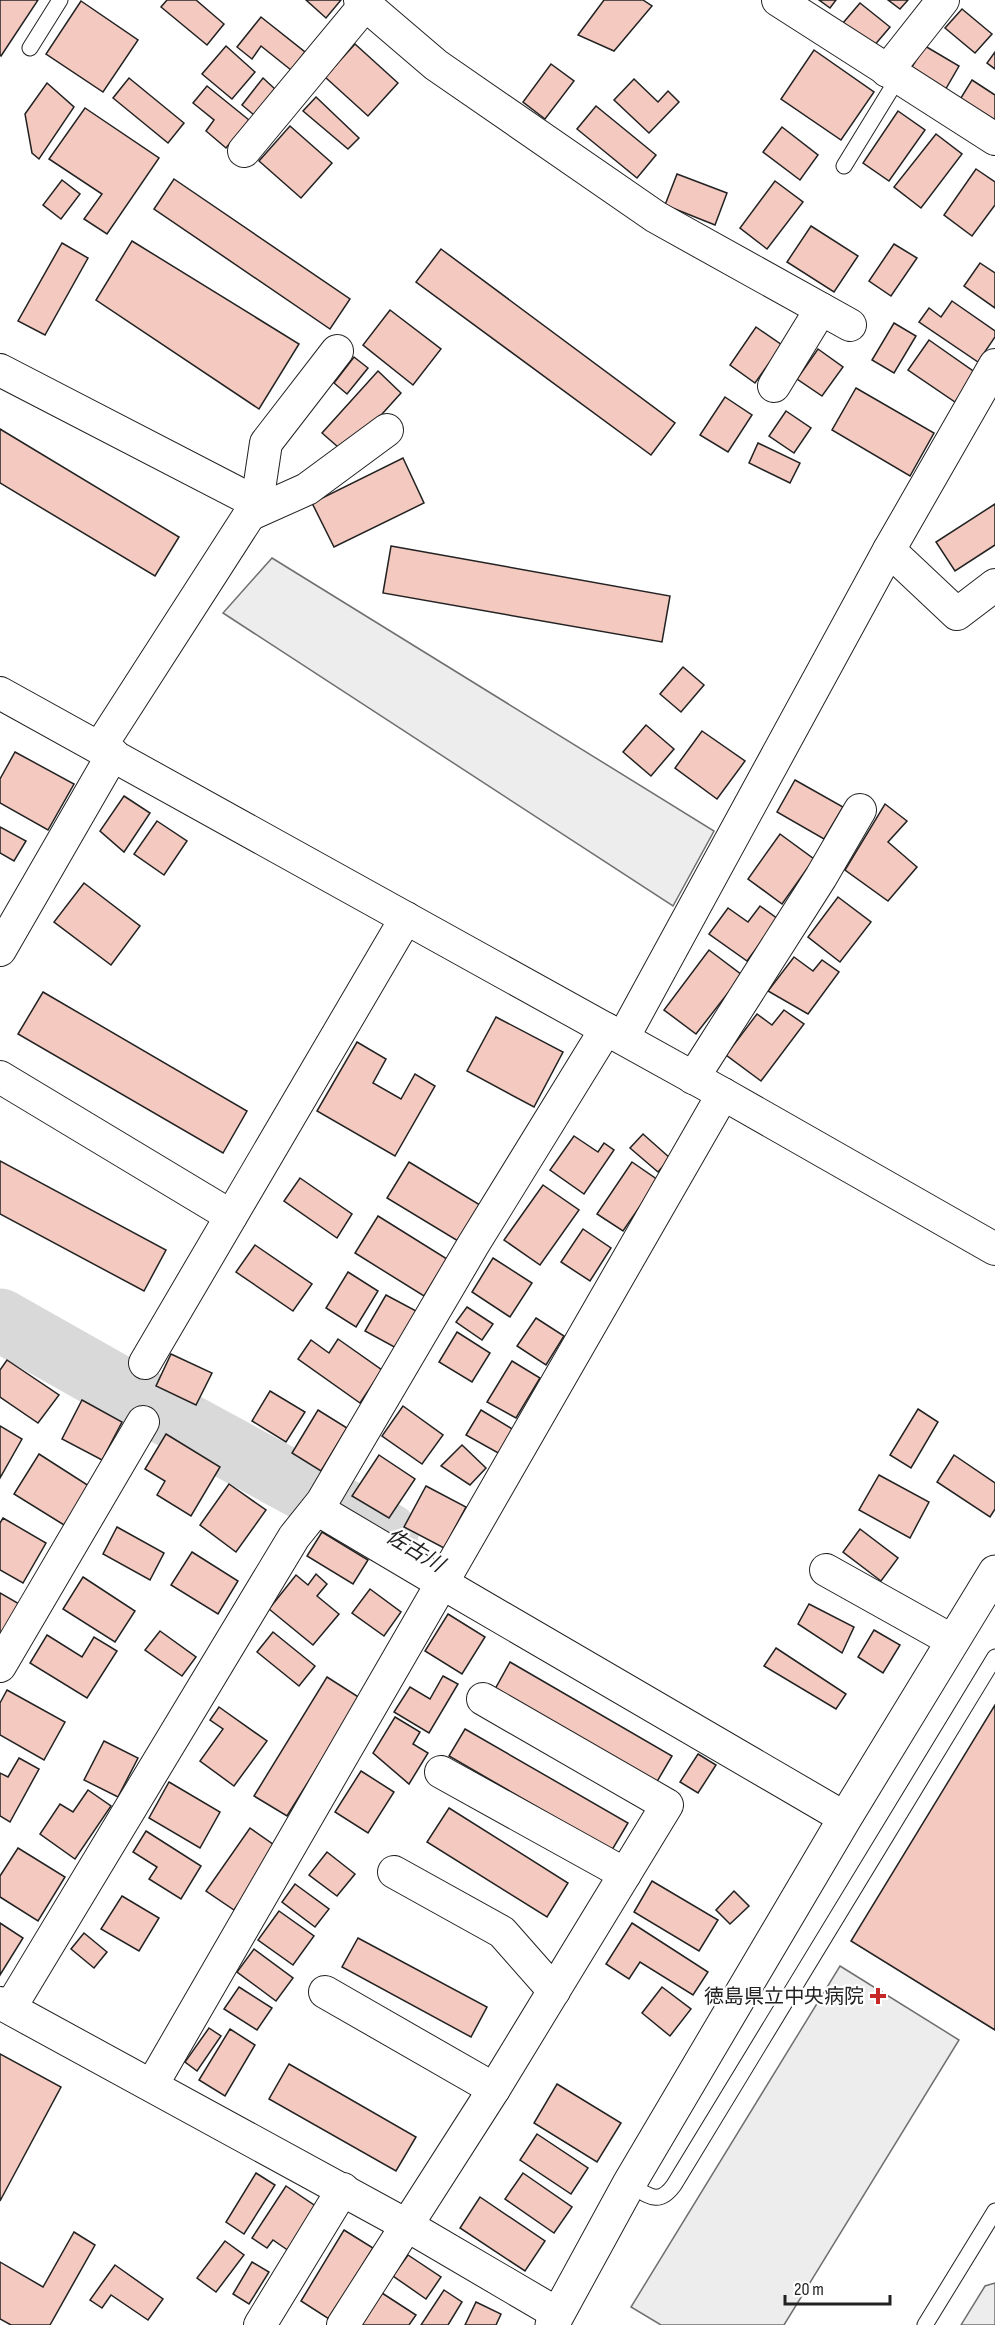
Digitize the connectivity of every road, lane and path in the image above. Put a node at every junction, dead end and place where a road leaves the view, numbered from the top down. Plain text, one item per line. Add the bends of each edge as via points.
1 (60, 0) edge
2 (778, 0) edge
3 (942, 0) edge
4 (362, 2) edge
5 (30, 48) dead end
6 (893, 74) junction
7 (995, 139) edge
8 (244, 151) dead end
9 (844, 166) dead end
10 (821, 309) junction
11 (850, 325) dead end
12 (337, 351) dead end
13 (995, 365) edge
14 (0, 370) edge
15 (774, 386) dead end
16 (387, 430) dead end
17 (253, 509) junction
18 (889, 550) junction
19 (995, 585) edge
20 (0, 693) edge
21 (107, 750) junction
22 (860, 810) dead end
23 (406, 918) junction
24 (0, 950) edge
25 (614, 1034) junction
26 (0, 1077) edge
27 (693, 1078) junction
28 (723, 1094) junction
29 (231, 1216) junction
30 (995, 1249) edge
31 (145, 1363) dead end
32 (143, 1422) dead end
33 (322, 1501) junction
34 (826, 1570) dead end
35 (995, 1572) edge
36 (447, 1574) junction
37 (953, 1641) junction
38 (995, 1657) edge
39 (0, 1666) edge
40 (483, 1699) dead end
41 (441, 1772) dead end
42 (845, 1818) junction
43 (394, 1872) dead end
44 (625, 1874) junction
45 (554, 1991) junction
46 (325, 1992) dead end
47 (5, 2006) edge
48 (152, 2085) junction
49 (494, 2089) junction
50 (629, 2184) junction
51 (343, 2189) junction
52 (995, 2211) edge
53 (408, 2226) junction
54 (991, 2228) edge
55 (559, 2320) edge
56 (260, 2325) edge
57 (343, 2325) edge
58 (925, 2325) edge

1 - 5 lane
2 - 6 street
3 - 6 street
4 - 8 street
4 - 10 street via 436,65 656,217
6 - 7 street
6 - 9 lane
10 - 11 street
10 - 15 street
12 - 17 street via 266,443
13 - 18 street
14 - 17 street
16 - 17 street via 307,489
17 - 21 street
18 - 19 street via 957,614
18 - 25 street
20 - 21 street
21 - 23 street
21 - 24 street
22 - 27 street
23 - 25 street
23 - 29 street
25 - 27 street
25 - 33 street via 467,1256
26 - 29 street
27 - 28 street
28 - 30 street
28 - 36 street
29 - 31 street
32 - 39 street
33 - 36 street
33 - 47 street via 294,1537
34 - 37 street
35 - 37 street
36 - 42 street
36 - 48 street
37 - 42 street
38 - 50 lane via 674,2185 661,2197 653,2198
40 - 44 street via 667,1805
41 - 44 street
42 - 50 street
43 - 45 street via 502,1932
44 - 45 street
45 - 49 street
46 - 49 street
47 - 48 street
48 - 51 street
49 - 53 street
50 - 55 street
51 - 53 street
51 - 56 street
52 - 54 lane
53 - 55 street
53 - 57 street
54 - 58 lane

